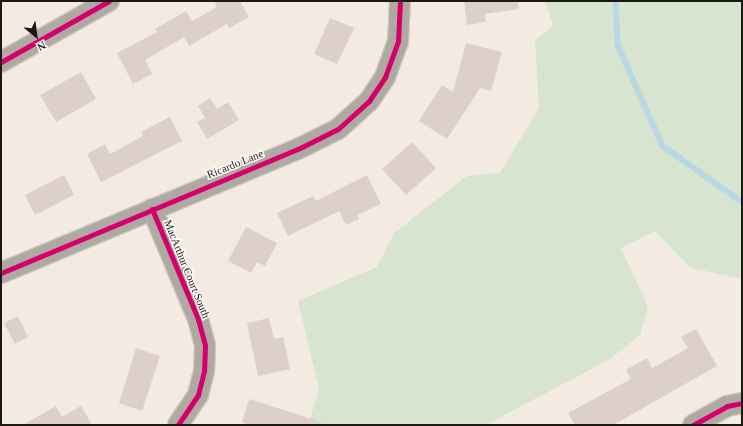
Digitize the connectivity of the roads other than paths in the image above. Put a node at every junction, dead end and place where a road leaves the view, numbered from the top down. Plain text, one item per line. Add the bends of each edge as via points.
1 (109, 1) edge
2 (400, 1) edge
3 (1, 62) edge
4 (152, 209) junction
5 (1, 273) edge
6 (742, 403) edge
7 (178, 425) edge
8 (693, 425) edge

1 - 3 street
2 - 4 street, Ricardo Lane via 398,42 385,76 369,101 338,129 302,147
4 - 5 street, Ricardo Lane
4 - 7 street, MacArthur Court South via 198,319 205,345 204,371 198,395
6 - 8 street via 722,409

